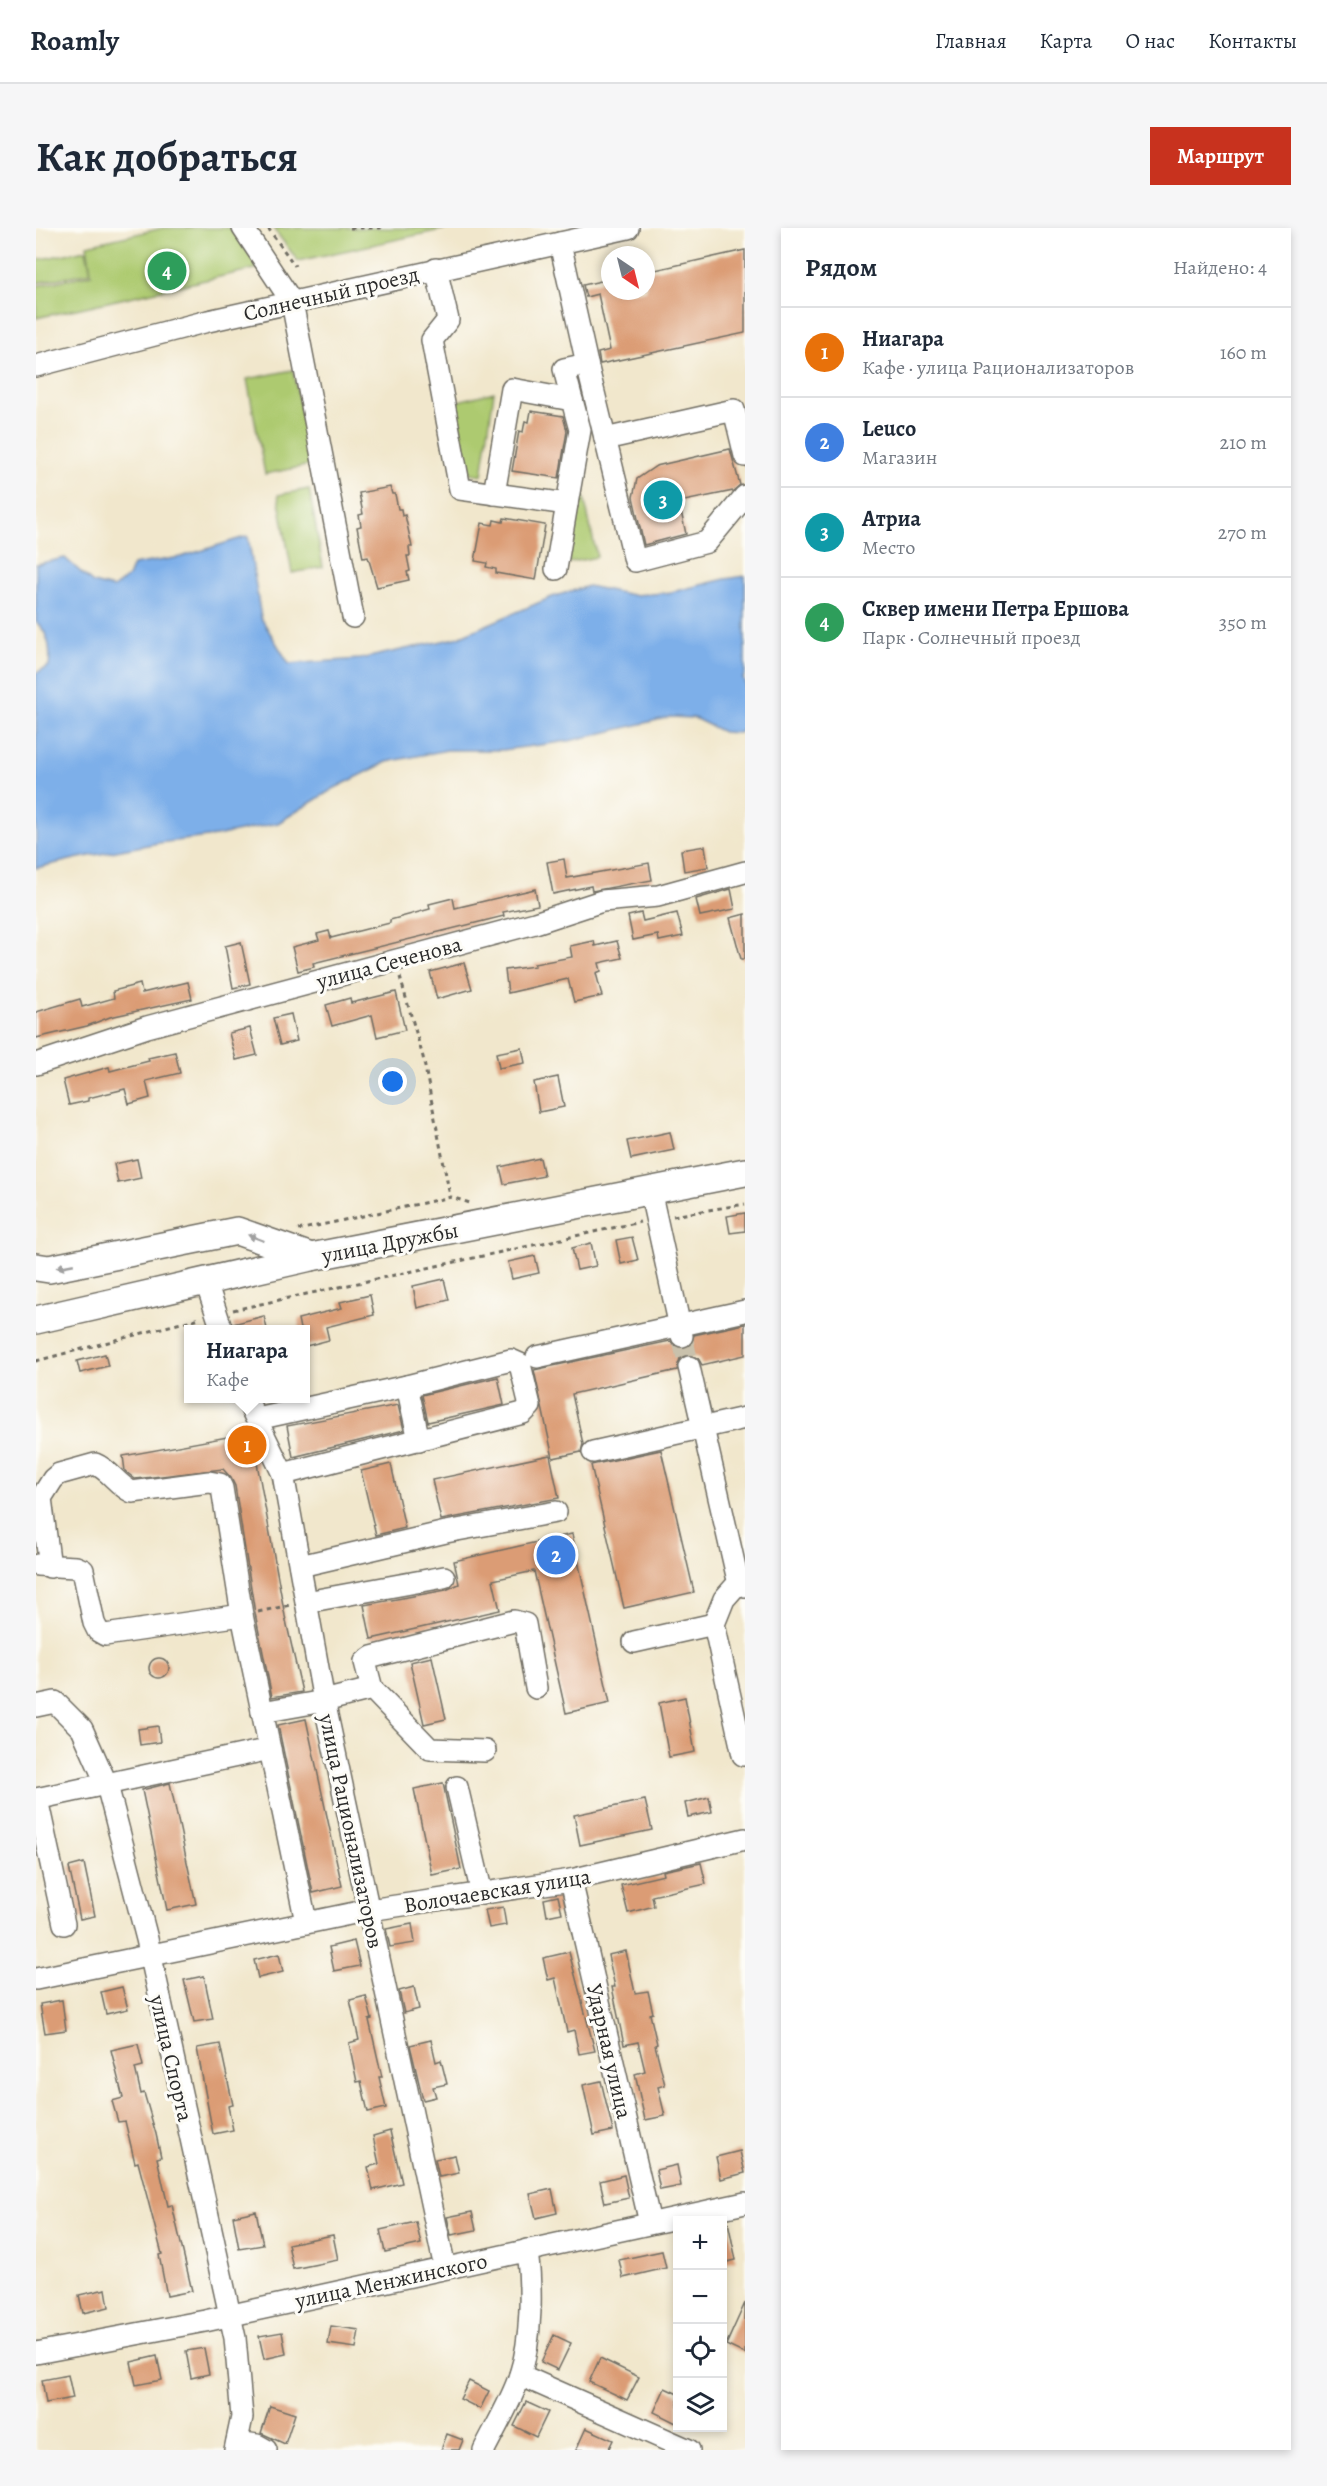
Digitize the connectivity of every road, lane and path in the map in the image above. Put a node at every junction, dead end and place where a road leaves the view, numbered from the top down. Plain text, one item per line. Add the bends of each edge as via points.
1 (243, 228) edge
2 (268, 228) edge
3 (350, 228) edge
4 (382, 228) edge
5 (628, 228) edge
6 (560, 243) junction
7 (295, 266) dead end
8 (436, 269) junction
9 (292, 302) junction
10 (587, 363) junction
11 (36, 366) edge
12 (572, 400) junction
13 (605, 439) junction
14 (745, 456) edge
15 (494, 494) junction
16 (745, 496) edge
17 (567, 504) junction
18 (556, 569) dead end
19 (353, 617) dead end
20 (745, 872) edge
21 (396, 961) junction
22 (36, 1064) edge
23 (745, 1172) edge
24 (650, 1190) junction
25 (451, 1197) dead end
26 (745, 1204) edge
27 (655, 1219) junction
28 (311, 1257) junction
29 (36, 1267) edge
30 (206, 1282) junction
31 (745, 1311) edge
32 (36, 1320) edge
33 (219, 1322) edge
34 (184, 1329) edge
35 (680, 1331) junction
36 (537, 1357) dead end
37 (36, 1361) edge
38 (689, 1367) tunnel mouth
39 (407, 1386) junction
40 (249, 1403) edge
41 (745, 1418) edge
42 (257, 1419) junction
43 (704, 1428) junction
44 (419, 1440) junction
45 (593, 1452) dead end
46 (282, 1474) junction
47 (42, 1482) edge
48 (556, 1512) dead end
49 (43, 1566) edge
50 (300, 1566) junction
51 (444, 1577) dead end
52 (743, 1584) edge
53 (306, 1602) junction
54 (242, 1615) junction
55 (714, 1624) junction
56 (634, 1642) dead end
57 (536, 1688) dead end
58 (372, 1689) junction
59 (324, 1701) junction
60 (36, 1706) edge
61 (262, 1712) junction
62 (270, 1749) junction
63 (485, 1751) dead end
64 (743, 1755) dead end
65 (106, 1785) junction
66 (457, 1787) dead end
67 (37, 1799) edge
68 (745, 1839) edge
69 (43, 1859) edge
70 (571, 1880) junction
71 (482, 1894) junction
72 (369, 1910) junction
73 (306, 1922) junction
74 (64, 1924) dead end
75 (150, 1955) junction
76 (36, 1979) edge
77 (745, 2203) edge
78 (650, 2223) junction
79 (527, 2250) junction
80 (445, 2268) junction
81 (230, 2315) junction
82 (36, 2353) edge
83 (520, 2375) junction
84 (236, 2446) edge
85 (267, 2450) edge
86 (484, 2450) edge
87 (689, 2450) edge

1 - 9 street
2 - 7 path
3 - 4 path
5 - 6 street, Солнечный проезд
6 - 8 street, Солнечный проезд
6 - 10 street
8 - 9 street, Солнечный проезд
8 - 15 street via 448,320 432,340 460,489
9 - 11 street, Солнечный проезд
9 - 19 street
10 - 12 street via 564,369
10 - 13 street
12 - 15 street via 512,389
12 - 17 street via 580,430
13 - 14 street via 734,410
13 - 16 street via 635,561 707,542
15 - 17 street
17 - 18 street
20 - 21 street, улица Сеченова via 658,896 602,901
21 - 22 street, улица Сеченова via 147,1028
21 - 25 path via 423,1057
23 - 24 main road, улица Дружбы
24 - 27 street
24 - 28 main road, улица Дружбы
26 - 27 path
27 - 33 path
27 - 35 street
28 -> 29 main road via 237,1231 49,1269
28 - 30 main road, улица Дружбы
30 - 32 main road, улица Дружбы
30 - 33 street
31 - 35 street
34 - 37 path
35 - 36 street
38 - 43 street
39 - 42 street
39 - 44 street
39 - 44 street via 515,1360 520,1364 530,1406 523,1413
40 - 42 street, улица Рационализаторов
41 - 43 street
42 - 46 street, улица Рационализаторов
43 - 45 street
43 - 52 street via 736,1576
44 - 46 street
46 - 50 street, улица Рационализаторов
47 - 49 street
47 - 54 street via 94,1464 132,1492 220,1484
48 - 50 street via 446,1532
49 - 54 street via 83,1570 94,1623 105,1635
50 - 53 street, улица Рационализаторов
51 - 53 street
52 - 55 street via 724,1599
53 - 54 path
53 - 59 street, улица Рационализаторов
54 - 61 street
55 - 56 street
55 - 64 street
57 - 58 street via 525,1624 514,1621 372,1657 365,1662
58 - 59 street
58 - 63 street via 430,1749
59 - 61 street
59 - 72 street, улица Рационализаторов
60 - 65 street, улица Спорта via 55,1702 82,1730
61 - 62 street
62 - 65 street
62 - 73 street
65 - 67 street
65 - 75 street, улица Спорта
66 - 71 street
67 - 69 street
68 - 70 street, Волочаевская улица
69 - 74 street
70 - 71 street, Волочаевская улица
70 - 78 street, Ударная улица
71 - 72 street, Волочаевская улица
72 - 73 street, Волочаевская улица
72 - 80 street, улица Рационализаторов
73 - 75 street, Волочаевская улица
75 - 76 street, Волочаевская улица
75 - 81 street, улица Спорта
77 - 78 street, улица Менжинского
78 - 79 street, улица Менжинского
79 - 80 street, улица Менжинского
79 - 83 street via 528,2329
80 - 81 street, улица Менжинского
81 - 82 street, улица Менжинского
81 - 84 street, улица Спорта via 242,2417
83 - 86 street
83 - 87 street
84 - 85 street via 257,2445

